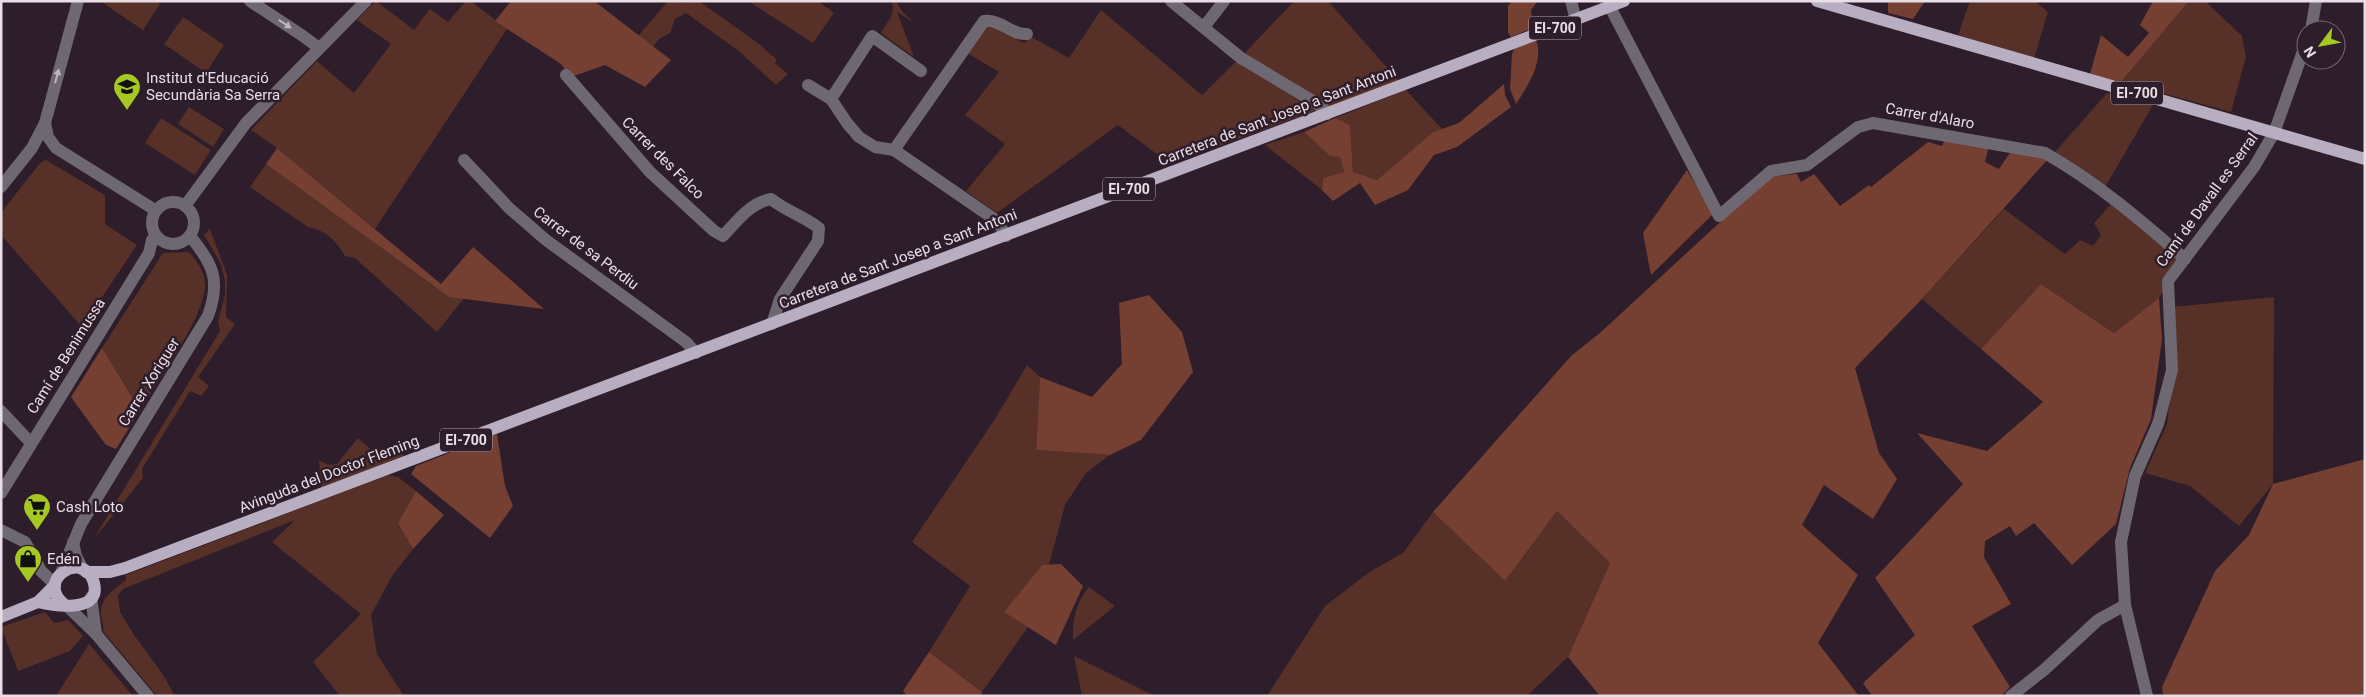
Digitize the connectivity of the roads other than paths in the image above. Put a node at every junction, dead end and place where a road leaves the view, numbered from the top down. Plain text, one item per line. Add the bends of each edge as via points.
1 (78, 1) edge
2 (250, 1) edge
3 (366, 1) edge
4 (1171, 1) edge
5 (1224, 1) edge
6 (1571, 1) edge
7 (1624, 1) edge
8 (1816, 1) edge
9 (2316, 1) edge
10 (1610, 6) junction
11 (1576, 20) junction
12 (2313, 20) edge
13 (1204, 27) junction
14 (1027, 34) dead end
15 (319, 48) junction
16 (921, 70) dead end
17 (2296, 70) edge
18 (566, 75) dead end
19 (808, 84) dead end
20 (831, 99) junction
21 (1327, 114) junction
22 (44, 122) junction
23 (2274, 133) junction
24 (32, 148) junction
25 (56, 148) junction
26 (894, 150) junction
27 (2365, 159) edge
28 (464, 160) dead end
29 (1, 187) edge
30 (185, 206) junction
31 (156, 210) junction
32 (190, 236) junction
33 (1006, 236) junction
34 (156, 237) junction
35 (2185, 258) junction
36 (772, 324) junction
37 (696, 353) junction
38 (1, 411) edge
39 (31, 443) junction
40 (1, 493) edge
41 (1, 530) edge
42 (73, 542) junction
43 (122, 570) junction
44 (84, 571) junction
45 (57, 581) junction
46 (92, 594) junction
47 (38, 602) junction
48 (66, 605) junction
49 (2125, 605) junction
50 (1, 617) edge
51 (96, 634) junction
52 (148, 696) edge
53 (2011, 696) edge
54 (2147, 696) edge

22 -> 1 street
2 -> 15 street
3 - 15 street
4 - 13 street
5 - 13 street
6 - 11 street
7 - 10 main road, Carretera de Sant Josep a Sant Antoni / EI-700
8 - 23 main road, EI-700
9 - 12 street
10 - 11 main road, Carretera de Sant Josep a Sant Antoni / EI-700
10 - 35 street, Carrer d'Alaro via 1719,216 1771,172 1807,165 1858,127 1873,123 2045,153 2134,214
11 - 21 main road, Carretera de Sant Josep a Sant Antoni / EI-700
13 - 21 street via 1241,58 1312,100
14 - 26 street via 1019,34 993,20 984,21
15 - 30 street via 246,123
16 - 20 street via 872,36
17 - 23 street, Camí de Davall es Serral
18 - 36 street, Carrer des Falco via 650,172 714,231 723,236 749,208 771,199 804,216 819,228 818,241 780,299
19 - 20 street
20 - 26 street via 859,137 875,147
21 - 33 main road, Carretera de Sant Josep a Sant Antoni / EI-700
22 - 24 street
22 - 25 street via 48,137
23 - 27 main road, EI-700
23 - 35 street, Camí de Davall es Serral via 2254,167
24 - 25 street via 48,145
24 - 29 street
25 - 31 street
26 - 33 street via 996,221
28 - 37 street, Carrer de sa Perdiu via 509,208 546,240 686,342
30 - 31 street via 175,202
30 - 32 street via 192,215 194,226
31 - 34 street via 152,219
32 - 34 street via 173,244
32 - 42 street, Carrer Xoriguer via 212,268 215,283 208,316
33 - 36 main road, Carretera de Sant Josep a Sant Antoni / EI-700
34 - 39 street, Camí de Benimussa
35 - 49 street, Camí de Davall es Serral via 2168,281 2172,370 2158,424 2135,476 2121,542
36 - 37 main road, Avinguda del Doctor Fleming / EI-700
37 - 43 main road, Avinguda del Doctor Fleming / EI-700
38 - 39 street
39 - 40 street, Camí de Benimussa
41 - 45 street via 25,542 41,571
42 - 44 street
42 - 45 street, Carrer Xoriguer
43 - 44 main road, Avinguda del Doctor Fleming / EI-700
43 - 46 main road, Avinguda del Doctor Fleming / EI-700
44 - 45 main road, EI-700 via 69,568
44 - 46 main road via 92,580
45 - 47 main road, EI-700
45 - 48 main road via 57,596
46 - 48 main road, EI-700 via 78,607
46 - 51 street
47 - 48 main road, EI-700
47 - 50 main road, EI-700
48 - 51 street
49 - 53 street via 2098,620
49 - 54 street, Camí de Davall es Serral
51 - 52 street

